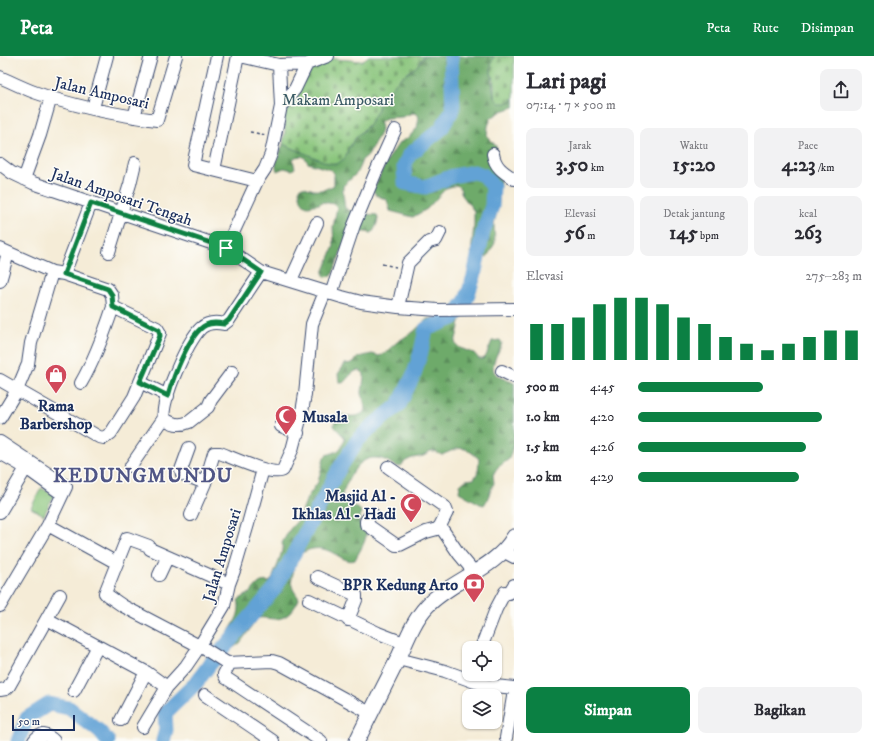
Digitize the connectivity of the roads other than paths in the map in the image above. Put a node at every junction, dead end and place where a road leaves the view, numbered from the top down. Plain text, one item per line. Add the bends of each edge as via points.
1 (107, 56) edge
2 (151, 56) edge
3 (176, 56) edge
4 (217, 56) edge
5 (239, 56) edge
6 (328, 56) edge
7 (307, 64) junction
8 (279, 65) junction
9 (0, 77) edge
10 (51, 97) junction
11 (281, 106) junction
12 (93, 108) junction
13 (134, 117) junction
14 (395, 130) dead end
15 (492, 154) dead end
16 (135, 162) dead end
17 (0, 164) edge
18 (214, 170) junction
19 (24, 179) junction
20 (514, 179) edge
21 (257, 181) junction
22 (91, 203) junction
23 (121, 213) junction
24 (317, 223) dead end
25 (440, 232) dead end
26 (226, 248) junction
27 (4, 251) edge
28 (109, 252) dead end
29 (261, 272) junction
30 (58, 273) junction
31 (291, 280) junction
32 (0, 281) edge
33 (328, 293) junction
34 (113, 307) junction
35 (398, 307) junction
36 (514, 309) edge
37 (502, 371) dead end
38 (232, 372) dead end
39 (514, 377) edge
40 (0, 380) edge
41 (140, 382) junction
42 (81, 383) dead end
43 (17, 390) junction
44 (168, 396) junction
45 (0, 418) edge
46 (164, 418) junction
47 (281, 426) dead end
48 (298, 433) junction
49 (0, 442) edge
50 (189, 448) dead end
51 (0, 453) edge
52 (131, 466) dead end
53 (388, 467) dead end
54 (26, 468) junction
55 (262, 469) junction
56 (205, 482) junction
57 (64, 490) junction
58 (0, 512) edge
59 (372, 513) dead end
60 (191, 515) dead end
61 (48, 525) junction
62 (440, 526) junction
63 (514, 537) edge
64 (509, 554) edge
65 (168, 558) junction
66 (117, 563) junction
67 (474, 572) junction
68 (159, 575) dead end
69 (317, 576) dead end
70 (229, 584) junction
71 (514, 585) edge
72 (60, 595) dead end
73 (309, 600) dead end
74 (0, 606) edge
75 (47, 619) junction
76 (348, 620) junction
77 (484, 641) edge
78 (404, 643) junction
79 (98, 646) junction
80 (202, 648) junction
81 (398, 659) junction
82 (228, 663) junction
83 (146, 672) junction
84 (462, 674) edge
85 (474, 681) edge
86 (167, 687) junction
87 (514, 689) edge
88 (0, 690) edge
89 (74, 691) dead end
90 (205, 695) dead end
91 (370, 713) junction
92 (121, 720) dead end
93 (142, 728) dead end
94 (506, 738) dead end
95 (34, 741) edge
96 (54, 741) edge
97 (273, 741) edge
98 (321, 741) edge
99 (357, 741) edge

1 - 12 street
2 - 13 street
3 - 13 street, Jalan Amposari via 157,120
4 - 18 street via 193,163 196,167
5 - 8 street
5 - 18 street
6 - 7 street
7 - 8 street
7 - 11 street via 295,89
8 - 11 street
9 - 10 street, Jalan Amposari
10 - 12 street, Jalan Amposari
10 - 19 street
11 - 21 street via 271,154
12 - 13 street, Jalan Amposari
14 - 33 street via 374,174
15 - 20 street via 496,166
16 - 23 street
17 - 19 street, Jalan Amposari Tengah
18 - 21 street
19 - 22 street, Jalan Amposari Tengah
21 - 26 street
22 - 23 street, Jalan Amposari Tengah
22 - 30 street
23 - 26 street, Jalan Amposari Tengah
23 - 28 street
24 - 31 street
25 - 35 street via 436,240 429,242 408,263
26 - 29 street, Jalan Amposari Tengah
27 - 30 street
27 - 32 street
29 - 31 street, Jalan Amposari Tengah
29 - 44 street via 229,320 224,324 216,322 206,325 194,337 188,345
30 - 34 street via 108,289 112,295
30 - 43 street via 32,338 28,364
31 - 33 street, Jalan Amposari Tengah
33 - 35 street, Jalan Amposari Tengah via 361,302
33 - 48 street via 312,324
34 - 41 street via 157,328 160,332
34 - 42 street via 93,363
35 - 36 street, Jalan Amposari Tengah via 438,310
37 - 39 street
38 - 46 street via 208,407 188,422 177,424
40 - 43 street
41 - 43 street via 134,397 111,433 102,438
41 - 44 street
43 - 45 street
44 - 46 street via 163,411
46 - 52 street
47 - 48 street
48 - 55 street via 283,470 278,472
49 - 57 street
50 - 56 street via 181,470 182,474
51 - 54 street
53 - 62 street via 445,507 447,512
54 - 57 street
54 - 58 street
55 - 56 street via 217,452 213,455
55 - 70 street, Jalan Amposari via 236,568
56 - 60 street
57 - 61 street
59 - 62 street via 366,524 396,545
61 - 66 street
61 - 74 street
62 - 67 street
63 - 64 main road
64 - 67 main road
65 - 66 street via 150,549 149,546 127,538
65 - 68 street
65 - 70 street
66 - 80 street via 105,592 107,595
67 - 78 main road via 426,607
69 - 76 street via 356,595
70 - 80 street, Jalan Amposari via 224,606
71 - 77 street via 500,600
72 - 75 street
73 - 76 street
75 - 79 street
75 - 88 street via 9,686
76 - 78 street
78 - 81 main road
79 - 83 street
79 - 89 street
80 - 82 street
80 - 86 street, Jalan Amposari
81 - 84 street
81 - 91 main road
82 - 91 street via 279,663
82 - 98 street via 224,674 226,678
83 - 86 street
83 - 92 street
85 - 87 street
86 - 93 street, Jalan Amposari
87 - 94 street
90 - 97 street
91 - 99 main road
95 - 96 street via 35,738 48,735

